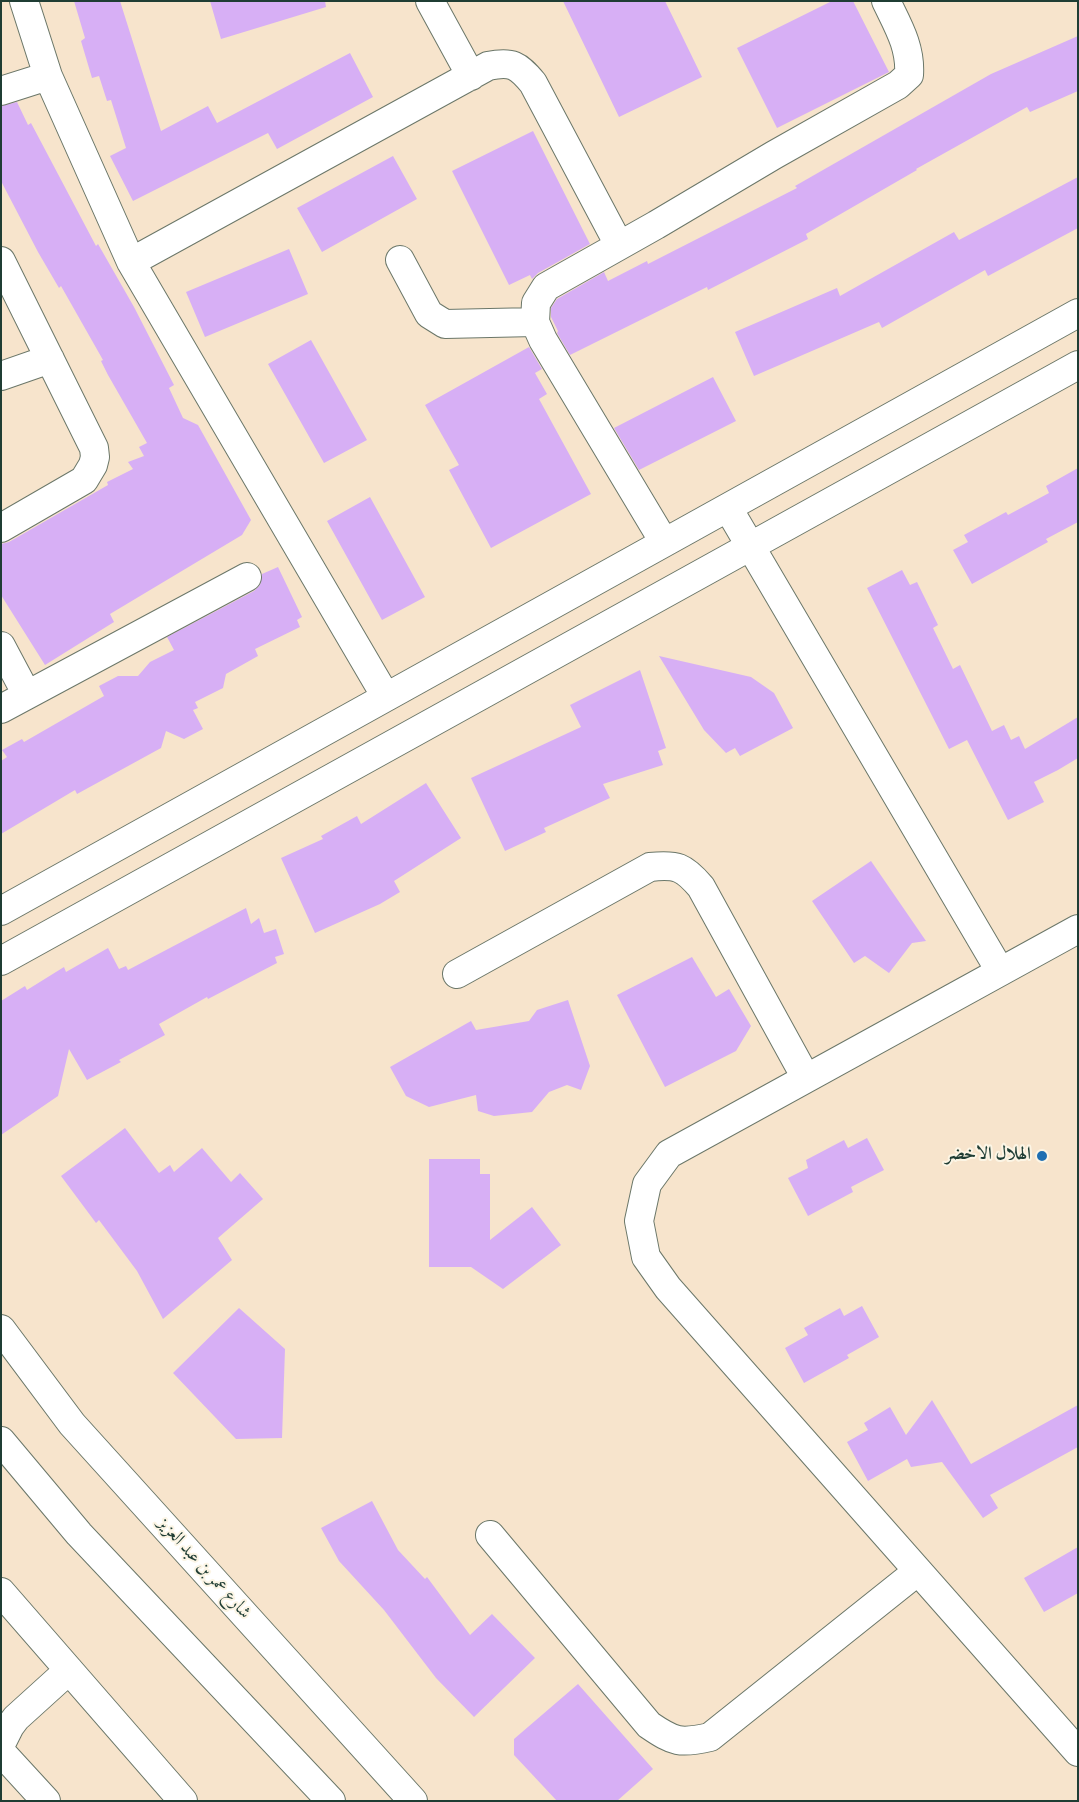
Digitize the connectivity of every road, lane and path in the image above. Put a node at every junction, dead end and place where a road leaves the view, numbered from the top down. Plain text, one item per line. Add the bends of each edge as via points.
1 (24, 1) edge
2 (430, 1) edge
3 (886, 1) edge
4 (48, 76) junction
5 (472, 76) junction
6 (1, 91) edge
7 (619, 245) junction
8 (1, 260) edge
9 (400, 260) dead end
10 (131, 262) junction
11 (1078, 313) edge
12 (535, 322) junction
13 (50, 360) junction
14 (1078, 365) edge
15 (1, 376) edge
16 (728, 508) junction
17 (1, 528) edge
18 (664, 542) junction
19 (750, 546) junction
20 (247, 577) dead end
21 (1, 646) edge
22 (27, 695) junction
23 (386, 697) junction
24 (1, 709) edge
25 (8, 905) edge
26 (1078, 929) edge
27 (1, 961) edge
28 (1000, 971) junction
29 (457, 974) dead end
30 (806, 1078) junction
31 (1, 1329) edge
32 (1, 1441) edge
33 (490, 1535) dead end
34 (918, 1571) junction
35 (1, 1592) edge
36 (69, 1670) junction
37 (1, 1744) edge
38 (1, 1752) edge
39 (1078, 1752) edge
40 (46, 1801) edge
41 (183, 1801) edge
42 (331, 1801) edge
43 (413, 1801) edge

1 - 4 street
2 - 5 street
3 - 7 street via 907,46 909,75 898,85
4 - 6 street
4 - 10 street
5 - 7 street via 488,66 504,63 521,69 533,83
5 - 10 street
7 - 12 street via 546,287 536,303
8 - 13 street
9 - 12 street via 429,314 445,324
10 - 23 street
11 - 16 street
12 - 18 street
13 - 15 street
13 - 17 street via 94,448 94,466 84,480
14 - 19 street
16 - 18 street
16 - 19 street
18 - 23 street
19 - 27 street
19 - 28 street
20 - 22 street
21 - 22 street
22 - 24 street
23 - 25 street
26 - 28 street
28 - 30 street
29 - 30 street via 650,866 670,865 688,872 701,887
30 - 34 street via 669,1154 647,1184 639,1221 646,1257 668,1288
31 - 43 street, شارع عمر بن عبد العزيز via 72,1424
32 - 42 street via 79,1534
33 - 34 street via 649,1724 667,1737 688,1742 710,1737
34 - 39 street
35 - 36 street
36 - 37 street via 16,1718
36 - 41 street
38 - 40 street

